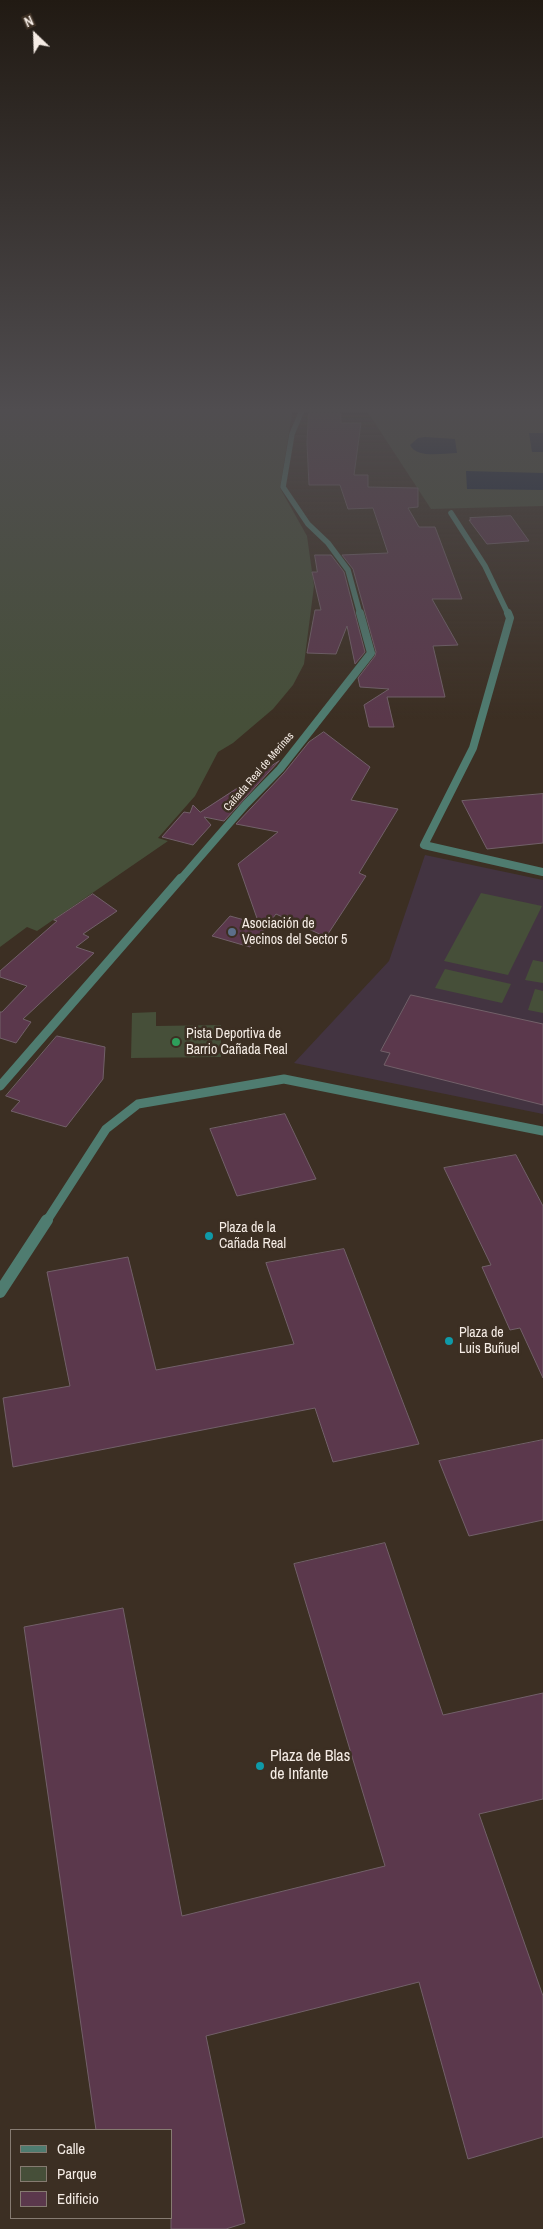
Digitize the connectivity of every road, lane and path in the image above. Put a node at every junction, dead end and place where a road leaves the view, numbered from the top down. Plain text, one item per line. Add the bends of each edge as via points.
1 (300, 512) edge
2 (451, 513) dead end
3 (543, 872) edge
4 (0, 1086) edge
5 (543, 1131) edge
6 (0, 1292) edge

1 - 4 street, Cañada Real de Merinas via 348,570 371,653 280,768
2 - 3 street via 485,566 510,618 473,748 424,845
5 - 6 street via 284,1079 138,1104 106,1129

